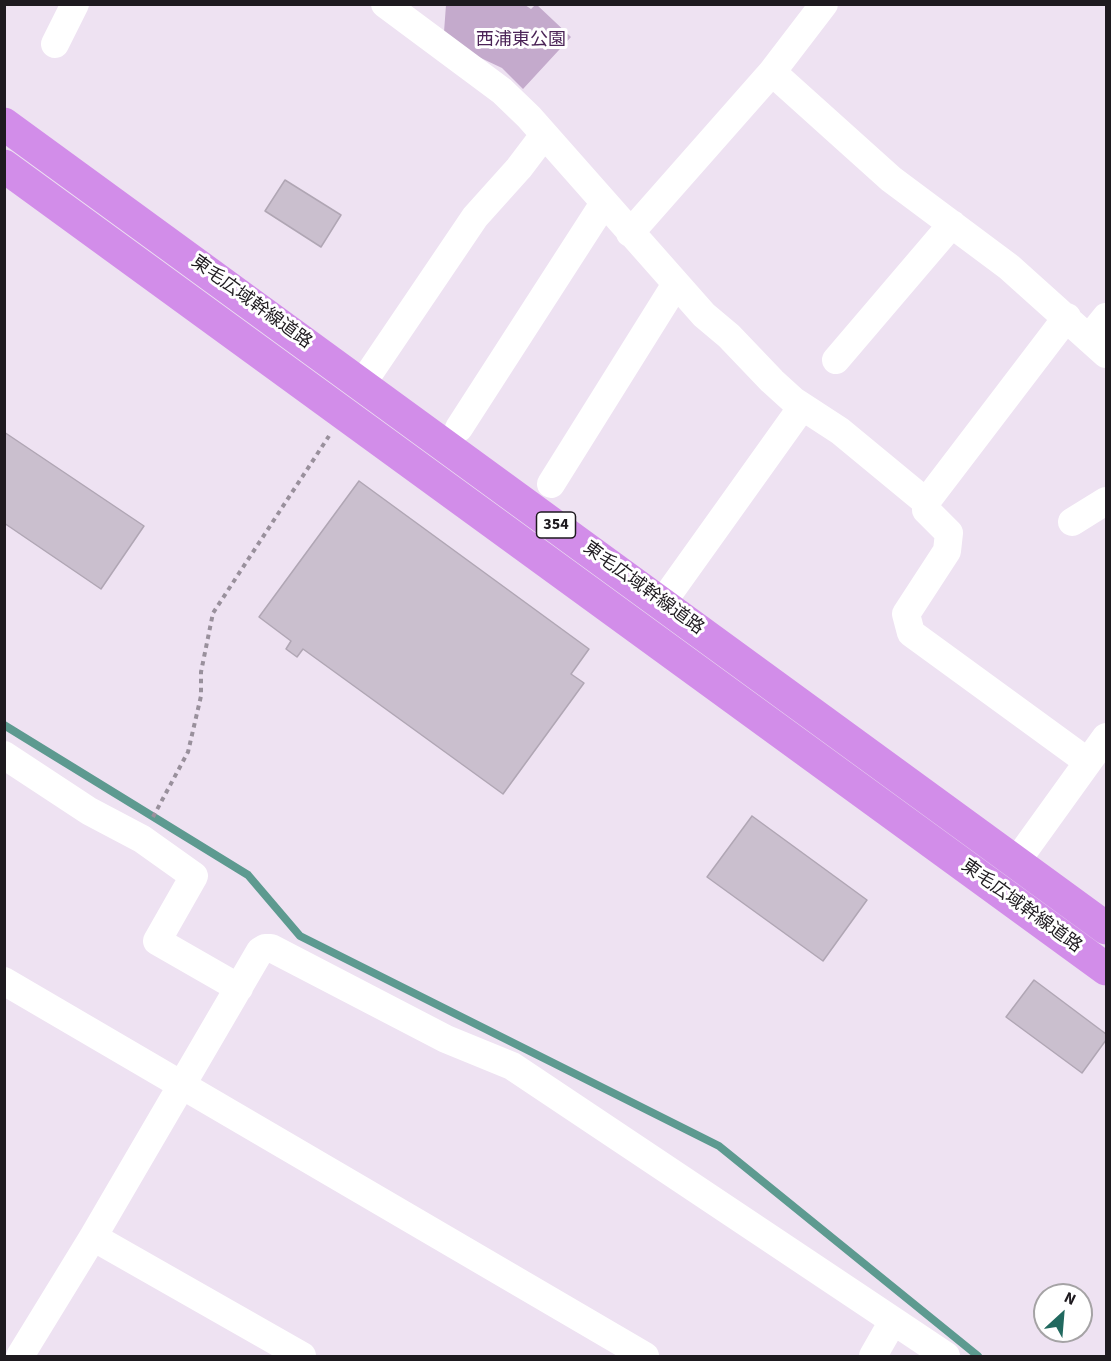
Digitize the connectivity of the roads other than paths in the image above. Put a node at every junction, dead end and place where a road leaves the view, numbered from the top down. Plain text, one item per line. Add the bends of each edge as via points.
1 (75, 4) edge
2 (385, 4) edge
3 (824, 4) edge
4 (421, 14) edge
5 (55, 44) dead end
6 (772, 72) junction
7 (4, 124) edge
8 (544, 135) junction
9 (4, 166) edge
10 (604, 203) junction
11 (952, 224) junction
12 (630, 233) junction
13 (676, 284) junction
14 (1067, 317) junction
15 (1101, 336) edge
16 (836, 360) dead end
17 (362, 384) junction
18 (802, 407) junction
19 (459, 428) dead end
20 (551, 484) dead end
21 (1107, 501) edge
22 (926, 502) junction
23 (1072, 522) dead end
24 (662, 603) junction
25 (1107, 737) edge
26 (4, 755) edge
27 (1088, 762) junction
28 (1016, 862) junction
29 (1107, 928) edge
30 (1107, 969) edge
31 (4, 981) edge
32 (239, 988) junction
33 (181, 1084) junction
34 (93, 1237) junction
35 (893, 1321) junction
36 (20, 1356) edge
37 (302, 1356) edge
38 (645, 1356) edge
39 (873, 1356) edge
40 (946, 1356) edge

1 - 5 street
2 - 4 street
3 - 6 street
4 - 8 street
6 - 11 street via 891,179
6 - 12 street
7 - 17 highway, 東毛広域幹線道路 / 354
8 - 10 street
8 - 17 street via 476,217
9 - 30 highway, 東毛広域幹線道路 / 354
10 - 12 street
10 - 19 street
11 - 14 street
11 - 16 street
12 - 13 street
13 - 18 street
13 - 20 street
14 - 15 street
14 - 22 street
17 - 24 highway, 東毛広域幹線道路 / 354
18 - 22 street via 840,431
18 - 24 street
21 - 23 street
22 - 27 street via 926,510 949,533 947,551 906,614 911,633
24 - 28 highway, 東毛広域幹線道路 / 354
25 - 27 street
26 - 32 street via 89,811 142,839 194,876 157,941
27 - 28 street
28 - 29 highway, 東毛広域幹線道路 / 354
31 - 33 street
32 - 33 street
32 - 35 street via 260,951 271,948 447,1039 512,1066
33 - 34 street
33 - 38 street
34 - 36 street
34 - 37 street
35 - 39 street
35 - 40 street

